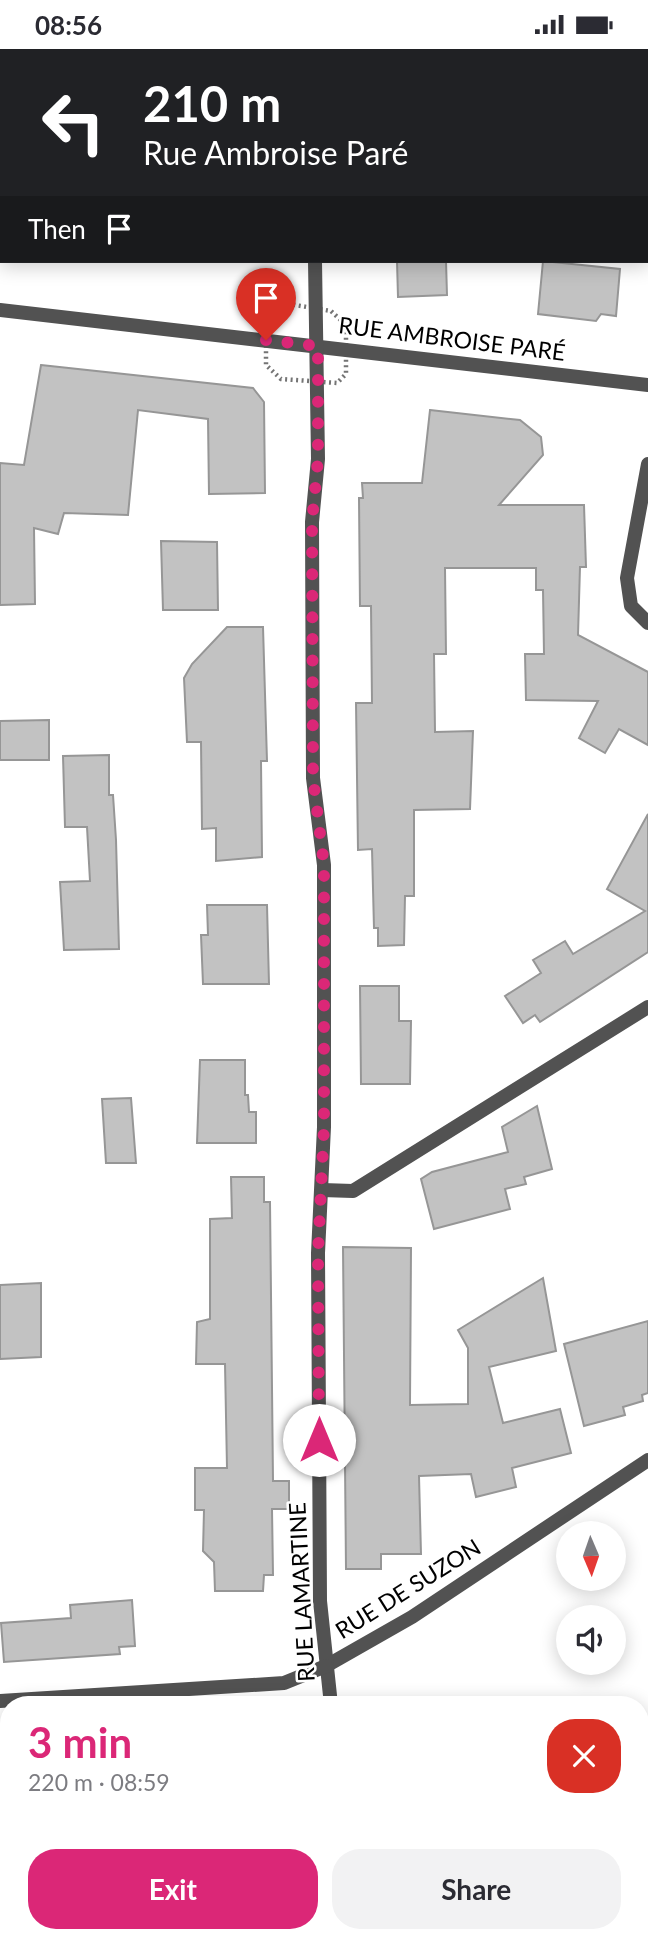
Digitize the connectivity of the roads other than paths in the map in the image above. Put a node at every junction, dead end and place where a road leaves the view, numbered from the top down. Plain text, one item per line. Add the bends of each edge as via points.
1 (315, 263) edge
2 (0, 310) edge
3 (318, 346) junction
4 (648, 385) edge
5 (648, 464) edge
6 (648, 623) edge
7 (648, 1007) edge
8 (322, 1190) junction
9 (648, 1460) edge
10 (326, 1666) junction
11 (79, 1696) edge
12 (330, 1696) edge

1 - 3 street, RUE LAMARTINE
2 - 3 street, RUE AMBROISE PARÉ
3 - 4 street, RUE AMBROISE PARÉ
3 - 8 street, RUE LAMARTINE via 318,459 312,536 313,778 324,865
5 - 6 street via 628,593 631,606
7 - 8 street via 353,1191
8 - 10 street, RUE LAMARTINE via 318,1253 320,1587
9 - 10 street, RUE DE SUZON via 412,1616
10 - 11 street, RUE DE SUZON via 284,1683
10 - 12 street, RUE LAMARTINE

